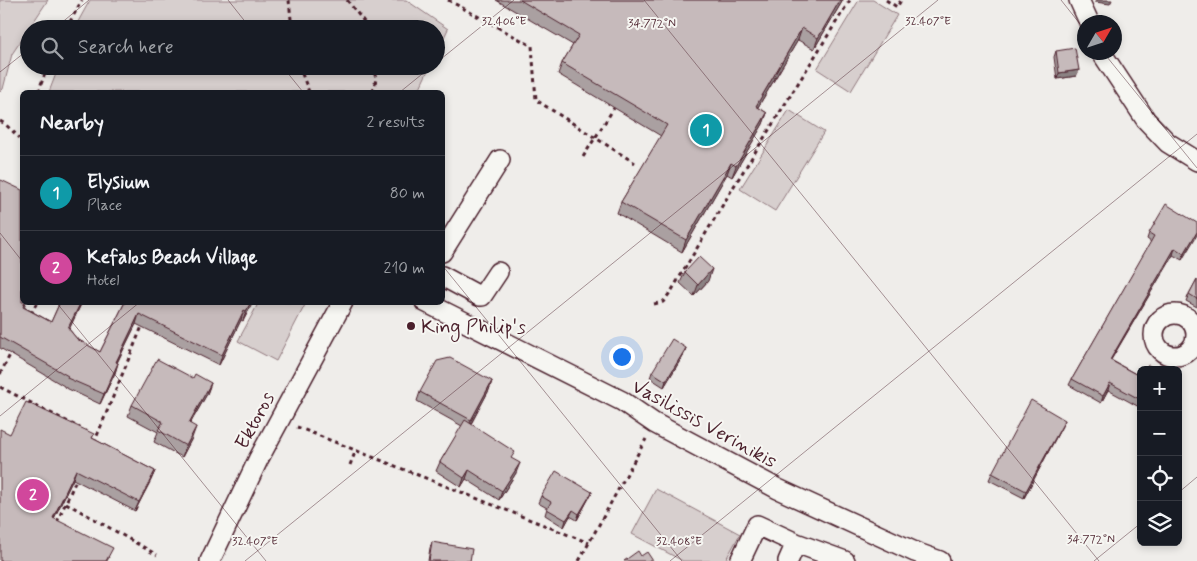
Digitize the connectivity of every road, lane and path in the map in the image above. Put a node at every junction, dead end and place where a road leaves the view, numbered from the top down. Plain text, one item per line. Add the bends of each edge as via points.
1 (82, 0) edge
2 (289, 0) edge
3 (347, 0) edge
4 (448, 0) edge
5 (850, 0) edge
6 (886, 0) edge
7 (901, 0) edge
8 (1080, 0) edge
9 (1086, 15) edge
10 (71, 20) edge
11 (291, 20) edge
12 (363, 20) edge
13 (1107, 60) edge
14 (45, 75) edge
15 (302, 75) edge
16 (375, 75) edge
17 (39, 90) edge
18 (308, 90) edge
19 (373, 90) edge
20 (614, 108) edge
21 (0, 121) edge
22 (20, 138) edge
23 (595, 138) junction
24 (583, 157) dead end
25 (500, 160) dead end
26 (1197, 162) edge
27 (635, 163) dead end
28 (445, 247) edge
29 (498, 272) dead end
30 (445, 278) edge
31 (654, 304) dead end
32 (36, 305) edge
33 (341, 305) edge
34 (431, 305) edge
35 (29, 318) edge
36 (145, 320) edge
37 (12, 350) edge
38 (0, 374) edge
39 (0, 386) edge
40 (280, 420) junction
41 (654, 423) junction
42 (88, 432) edge
43 (93, 444) edge
44 (356, 450) junction
45 (350, 465) dead end
46 (81, 470) edge
47 (66, 503) junction
48 (54, 528) edge
49 (589, 543) junction
50 (796, 543) junction
51 (157, 555) dead end
52 (210, 561) edge
53 (579, 561) edge
54 (740, 561) edge
55 (788, 561) edge
56 (845, 561) edge
57 (940, 561) edge

1 - 10 path
2 - 11 path
3 - 12 path
4 - 23 path via 532,46 536,100
5 - 31 path via 672,290 663,302
6 - 7 path via 897,6
8 - 9 street
13 - 26 street via 1146,120 1168,143
14 - 17 path
15 - 18 path
16 - 19 path
20 - 23 path
21 - 22 path
23 - 24 path
23 - 27 path
25 - 28 street
29 - 30 street via 482,296
32 - 35 path
33 - 40 street, Ektoros
34 - 41 street, Vasilissis Verinikis via 622,401
36 - 43 path
37 - 38 path
39 - 42 path
40 - 44 path
40 - 52 street, Ektoros
41 - 49 path
41 - 57 street, Vasilissis Verinikis via 778,490
44 - 45 path
44 - 49 path
46 - 47 path
47 - 48 path
47 - 51 path
49 - 53 path
50 - 54 street via 757,525
50 - 55 street
50 - 56 street

